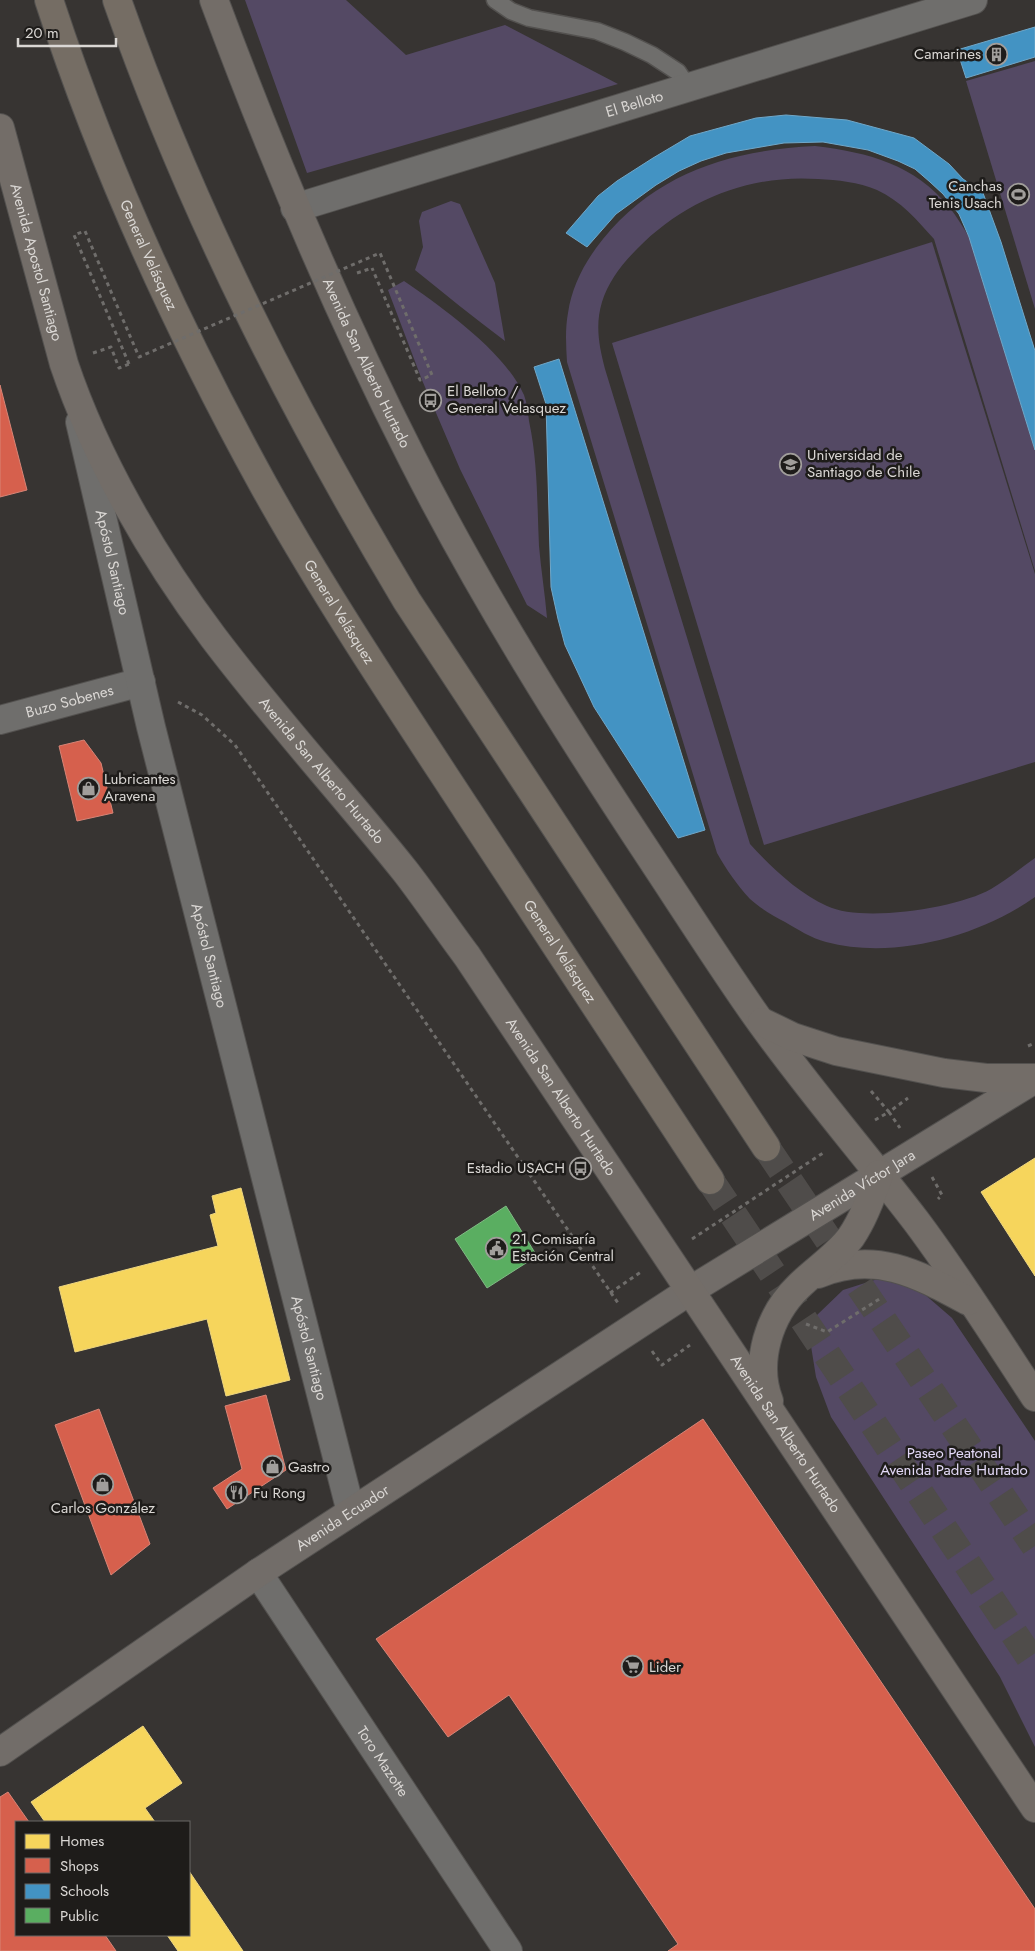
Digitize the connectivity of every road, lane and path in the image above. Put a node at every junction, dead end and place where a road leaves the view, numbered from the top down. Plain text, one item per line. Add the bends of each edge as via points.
1 (49, 0) edge
2 (117, 0) edge
3 (214, 0) edge
4 (495, 0) edge
5 (973, 0) edge
6 (688, 87) junction
7 (0, 128) edge
8 (295, 208) junction
9 (372, 268) dead end
10 (64, 364) junction
11 (74, 396) junction
12 (141, 682) junction
13 (0, 720) edge
14 (760, 1021) junction
15 (1035, 1079) edge
16 (766, 1147) tunnel mouth
17 (879, 1174) junction
18 (710, 1180) tunnel mouth
19 (812, 1276) junction
20 (691, 1290) junction
21 (610, 1293) dead end
22 (974, 1304) junction
23 (1035, 1397) edge
24 (775, 1416) junction
25 (351, 1512) junction
26 (258, 1573) junction
27 (0, 1752) edge
28 (1035, 1808) edge
29 (508, 1951) edge

1 - 18 highway, General Velásquez via 126,206 168,299 265,488 379,676
2 - 16 highway via 169,136 209,228 252,320 352,509 407,601
3 - 8 main road, Avenida San Alberto Hurtado
4 - 6 lane via 529,18 597,30 625,42 678,72
5 - 6 street, El Belloto
6 - 8 street, El Belloto
7 - 10 main road, Avenida Apostol Santiago
8 - 14 main road, Avenida San Alberto Hurtado via 412,459 473,571 589,764
9 - 10 path, bridge via 420,380 432,375 380,253 139,357 85,231 74,235 130,364 119,368 111,347
10 - 11 main road, Avenida Apostol Santiago
11 - 12 street, Apóstol Santiago
11 - 20 main road, Avenida San Alberto Hurtado via 118,488 180,590 247,681 405,872 467,956
12 - 13 street, Buzo Sobenes
12 - 21 path via 202,715 235,745
12 - 25 street, Apóstol Santiago
14 - 15 main road via 793,1037 836,1051 944,1073
14 - 17 main road, Avenida San Alberto Hurtado
15 - 17 main road, Avenida Víctor Jara
17 - 19 main road via 872,1196 850,1237
17 - 20 main road, Avenida Víctor Jara
17 - 22 main road, Avenida San Alberto Hurtado
19 - 22 main road via 852,1264 883,1265 928,1279
19 - 24 main road via 787,1299 769,1333 764,1375 767,1396
20 - 24 main road, Avenida San Alberto Hurtado
20 - 25 main road, Avenida Ecuador
22 - 23 main road, Avenida San Alberto Hurtado
24 - 28 main road, Avenida San Alberto Hurtado
25 - 26 main road, Avenida Ecuador
26 - 27 main road, Avenida Ecuador
26 - 29 street, Toro Mazotte

